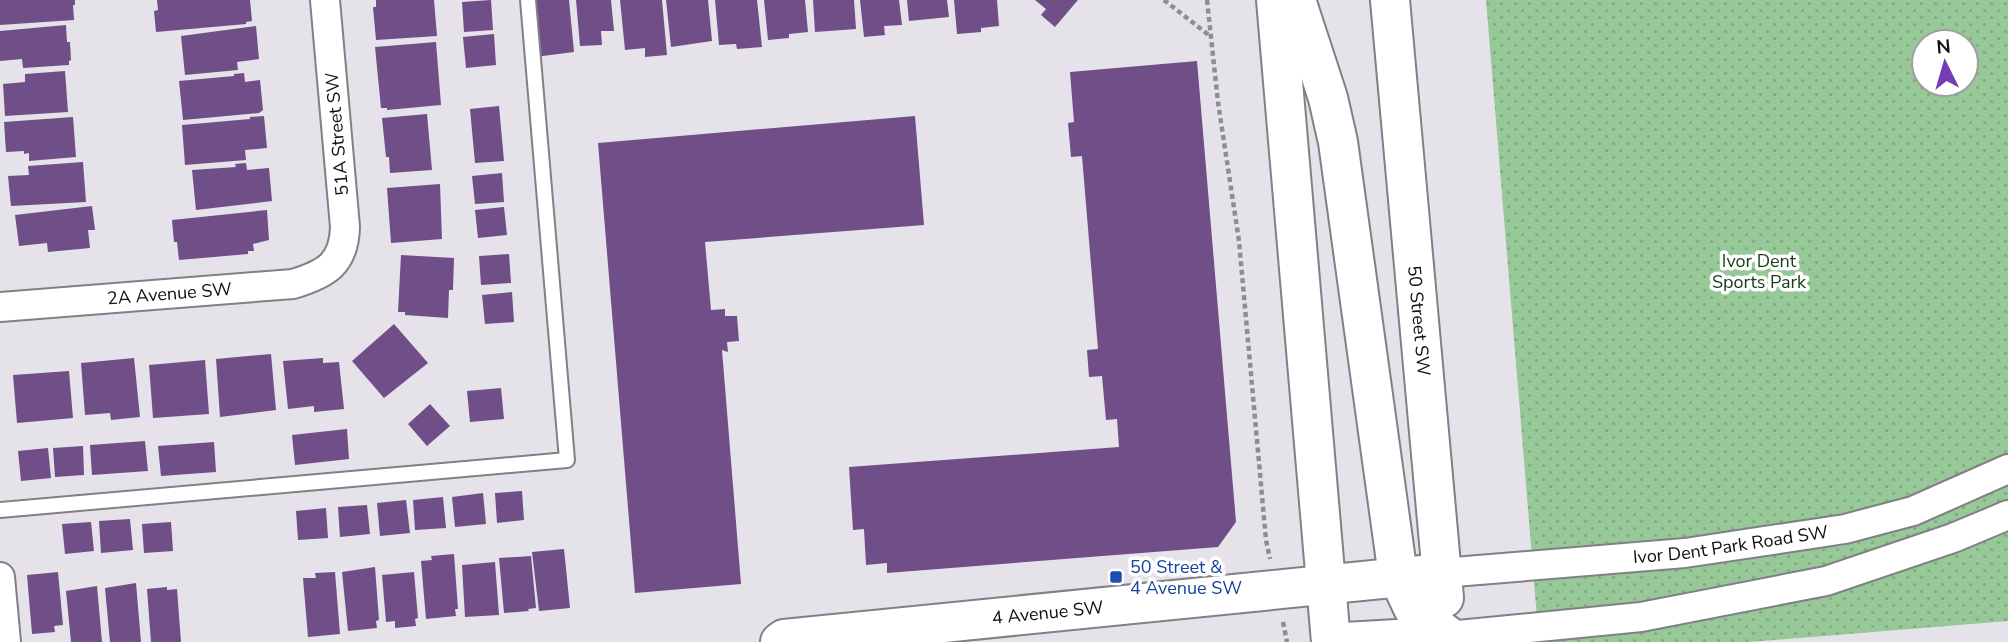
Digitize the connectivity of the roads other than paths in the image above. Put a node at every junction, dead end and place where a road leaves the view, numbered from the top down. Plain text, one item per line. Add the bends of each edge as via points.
1 (325, 0) edge
2 (528, 0) edge
3 (1276, 0) edge
4 (1296, 0) edge
5 (1390, 0) edge
6 (333, 265) joint
7 (0, 307) edge
8 (2008, 469) edge
9 (0, 510) edge
10 (2008, 515) edge
11 (1442, 573) junction
12 (1398, 576) junction
13 (0, 577) edge
14 (1325, 583) junction
15 (1448, 639) edge
16 (6, 642) edge
17 (780, 642) edge
18 (1331, 642) edge
19 (1345, 642) edge
20 (1373, 642) edge

1 - 6 street, 51A Street SW via 345,227
2 - 9 lane via 566,460
3 - 14 main road
4 - 12 main road via 1338,142
5 - 11 main road, 50 Street SW
6 - 7 street, 2A Avenue SW via 293,284
8 - 11 street, Ivor Dent Park Road SW via 1913,511 1845,529 1685,553
10 - 15 street via 1826,581 1641,617
11 - 12 main road, 4 Avenue SW
11 - 15 main road, 50 Street SW
12 - 14 main road, 4 Avenue SW
12 - 15 main road via 1413,608
13 - 16 street
14 - 17 main road, 4 Avenue SW
14 - 18 main road
14 - 20 main road via 1353,610
15 - 20 main road
19 - 20 main road

